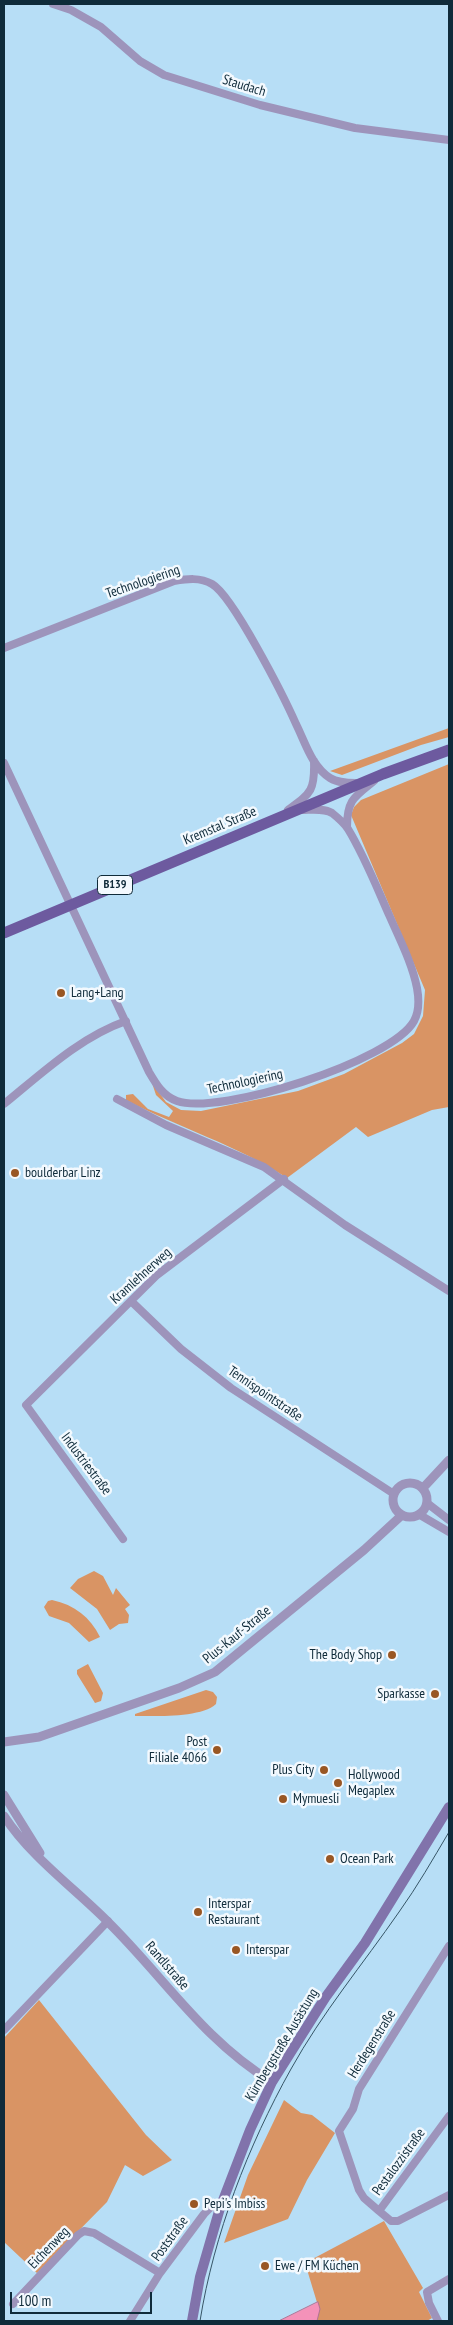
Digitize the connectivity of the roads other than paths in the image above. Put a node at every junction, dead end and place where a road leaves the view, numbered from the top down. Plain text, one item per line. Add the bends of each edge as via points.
1 (53, 4) edge
2 (449, 140) edge
3 (4, 648) edge
4 (449, 750) edge
5 (314, 762) junction
6 (4, 763) edge
7 (383, 774) junction
8 (360, 784) junction
9 (295, 810) junction
10 (278, 818) junction
11 (347, 827) junction
12 (4, 933) edge
13 (126, 1021) junction
14 (117, 1099) dead end
15 (4, 1104) edge
16 (284, 1179) junction
17 (449, 1291) edge
18 (131, 1301) junction
19 (26, 1405) joint
20 (449, 1460) edge
21 (423, 1488) junction
22 (394, 1494) junction
23 (427, 1503) junction
24 (402, 1515) junction
25 (420, 1515) junction
26 (449, 1520) edge
27 (449, 1532) edge
28 (123, 1539) dead end
29 (4, 1742) edge
30 (4, 1795) edge
31 (449, 1807) edge
32 (4, 1816) edge
33 (45, 1862) junction
34 (108, 1921) junction
35 (449, 1946) edge
36 (4, 2030) edge
37 (272, 2082) junction
38 (449, 2116) edge
39 (449, 2195) edge
40 (220, 2208) junction
41 (379, 2211) junction
42 (160, 2273) junction
43 (449, 2279) edge
44 (13, 2304) dead end
45 (130, 2321) edge
46 (192, 2321) edge
47 (438, 2321) edge

1 - 2 street, Staudach via 101,27 140,61 164,75 260,105 355,128
3 - 5 street, Technologiering via 174,581 198,579 212,584 225,595 237,614
4 - 7 main road, Kremstal Straße / B139
5 - 8 street, Technologiering via 334,780
5 - 10 street, Technologiering via 315,781 310,793
6 - 13 street, Technologiering
7 - 8 main road, Kremstal Straße / B139
7 - 11 street via 350,801
8 - 9 main road, Kremstal Straße / B139
9 - 10 main road, Kremstal Straße / B139
9 - 11 street, Technologiering via 330,812
10 - 12 main road, Kremstal Straße / B139
11 - 13 street, Technologiering via 414,975 417,1012 402,1035 371,1054 324,1075 220,1101 189,1104 166,1096 158,1087
13 - 15 street via 113,1025 74,1049
14 - 16 street
16 - 17 street via 344,1225
16 - 18 street, Kramlehnerweg via 157,1275
18 - 19 street, Kramlehnerweg
18 - 22 street, Tennispointstraße via 181,1349 232,1388
19 - 28 street, Industriestraße
20 - 21 street
21 - 22 street via 407,1483
21 - 23 street
22 - 24 street via 395,1508
23 - 25 street
23 - 26 street
24 - 25 street via 411,1518
24 - 29 street, Plus-Kauf-Straße via 215,1672 32,1740
25 - 27 street
30 - 33 street, Randlstraße
31 - 37 main road, Kürnbergstraße Ausästung via 365,1943 325,1998
32 - 33 street, Randlstraße via 29,1848
33 - 34 street, Randlstraße
34 - 36 street
34 - 37 street, Randlstraße via 218,2042
35 - 41 street, Herdegenstraße via 359,2088 353,2109 339,2131 360,2190
37 - 40 main road, Kürnbergstraße Ausästung
38 - 41 street, Pestalozzistraße
39 - 41 street, Pestalozzistraße via 403,2219 392,2221
40 - 42 street, Poststraße via 212,2206 204,2214
40 - 46 main road, Kürnbergstraße Ausästung via 200,2277
42 - 44 street, Eichenweg via 94,2233 84,2231
42 - 45 street, Poststraße
43 - 47 street via 427,2292

